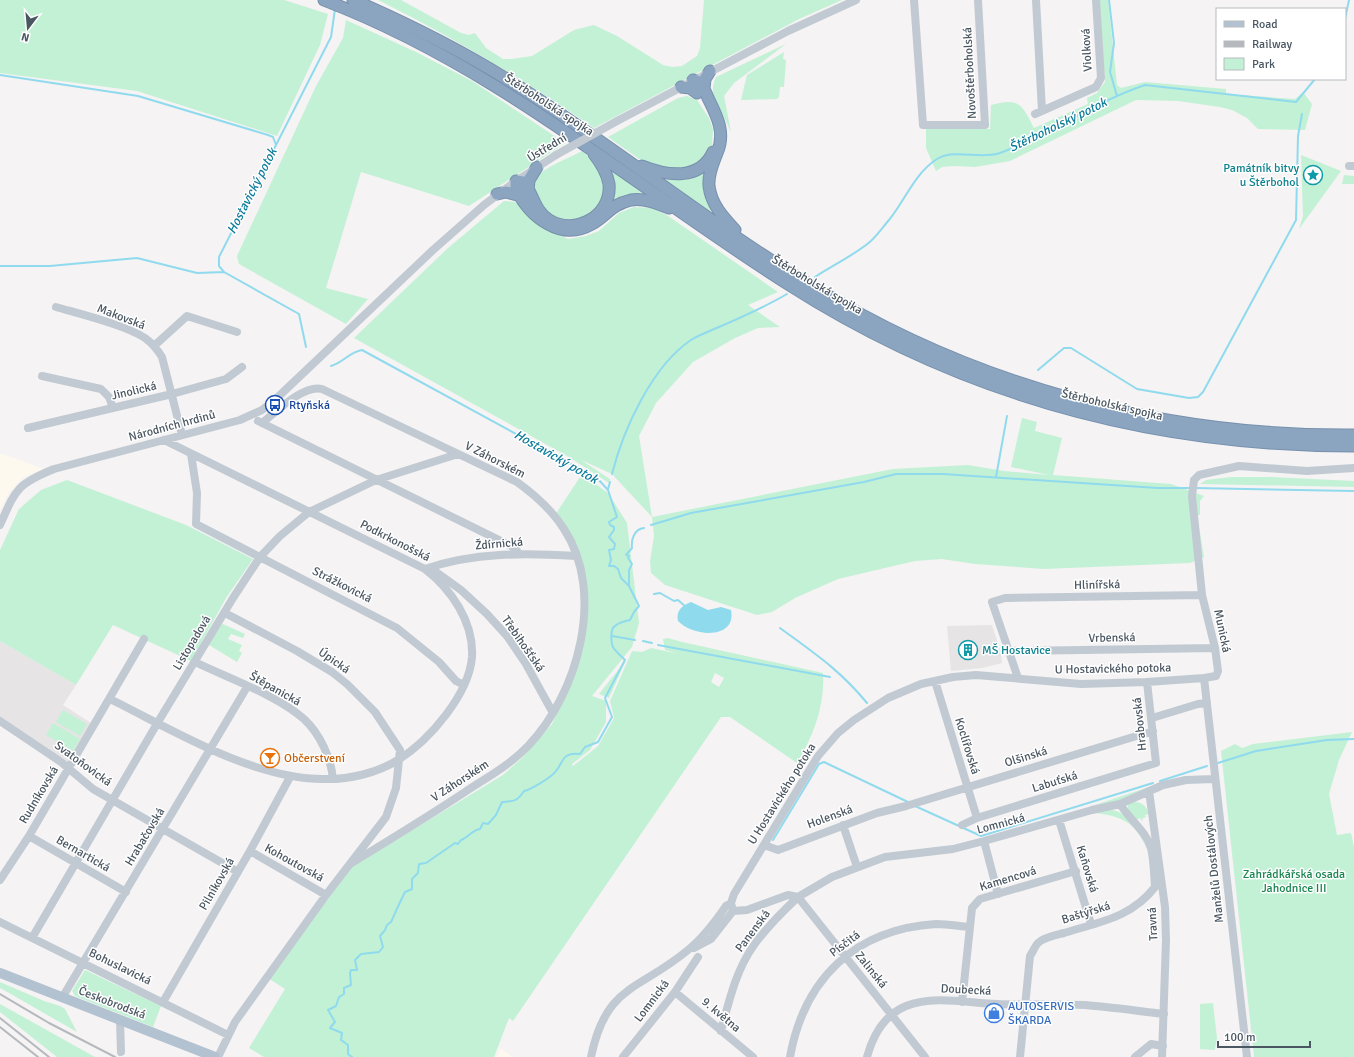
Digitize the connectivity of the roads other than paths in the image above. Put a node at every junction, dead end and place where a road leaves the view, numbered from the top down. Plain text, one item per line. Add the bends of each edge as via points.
1 (856, 0) edge
2 (914, 0) edge
3 (978, 0) edge
4 (1036, 0) edge
5 (1096, 0) edge
6 (327, 1) edge
7 (349, 4) edge
8 (710, 71) junction
9 (694, 80) junction
10 (681, 86) junction
11 (700, 90) junction
12 (573, 135) junction
13 (622, 157) junction
14 (538, 167) junction
15 (516, 181) junction
16 (497, 194) junction
17 (525, 194) junction
18 (692, 219) junction
19 (752, 248) junction
20 (56, 307) dead end
21 (237, 332) dead end
22 (347, 333) joint
23 (154, 346) junction
24 (242, 367) dead end
25 (42, 376) dead end
26 (172, 394) junction
27 (113, 408) junction
28 (250, 416) junction
29 (262, 423) junction
30 (28, 428) dead end
31 (1354, 435) edge
32 (182, 436) junction
33 (164, 440) junction
34 (1354, 446) edge
35 (191, 454) junction
36 (458, 454) junction
37 (1354, 468) edge
38 (376, 480) junction
39 (308, 512) junction
40 (0, 525) edge
41 (519, 554) junction
42 (576, 556) junction
43 (260, 557) junction
44 (425, 569) junction
45 (1202, 595) junction
46 (225, 613) junction
47 (144, 639) dead end
48 (1215, 648) junction
49 (1010, 651) junction
50 (195, 662) junction
51 (1218, 671) joint
52 (1018, 678) junction
53 (1204, 678) junction
54 (935, 681) junction
55 (1147, 682) junction
56 (464, 685) junction
57 (247, 687) junction
58 (110, 699) junction
59 (1207, 703) junction
60 (553, 713) junction
61 (1152, 718) junction
62 (0, 721) edge
63 (158, 722) junction
64 (1153, 731) junction
65 (212, 749) junction
66 (399, 760) junction
67 (1156, 763) joint
68 (69, 768) junction
69 (290, 777) junction
70 (334, 779) junction
71 (1214, 779) junction
72 (967, 788) junction
73 (1149, 791) junction
74 (113, 800) junction
75 (1120, 804) junction
76 (906, 806) joint
77 (977, 818) junction
78 (1060, 820) junction
79 (843, 825) junction
80 (962, 825) dead end
81 (164, 829) junction
82 (29, 836) junction
83 (984, 841) junction
84 (764, 845) junction
85 (250, 851) junction
86 (75, 864) junction
87 (350, 864) junction
88 (857, 867) junction
89 (1076, 871) junction
90 (238, 872) junction
91 (0, 880) edge
92 (126, 892) junction
93 (998, 894) junction
94 (326, 895) junction
95 (798, 897) junction
96 (732, 907) junction
97 (0, 922) edge
98 (1091, 924) junction
99 (969, 927) junction
100 (32, 938) junction
101 (698, 957) dead end
102 (845, 957) junction
103 (83, 963) junction
104 (0, 973) edge
105 (675, 992) junction
106 (62, 998) junction
107 (163, 1002) junction
108 (962, 1002) junction
109 (1025, 1005) junction
110 (891, 1014) junction
111 (1164, 1014) junction
112 (120, 1020) junction
113 (721, 1031) junction
114 (228, 1035) junction
115 (1163, 1046) junction
116 (121, 1052) dead end
117 (215, 1057) edge
118 (218, 1057) edge
119 (591, 1057) edge
120 (623, 1057) edge
121 (752, 1057) edge
122 (790, 1057) edge
123 (867, 1057) edge
124 (925, 1057) edge
125 (1020, 1057) edge
126 (1135, 1057) edge
127 (1162, 1057) edge
128 (1247, 1057) edge

1 - 8 street, Ústřední
2 - 3 street, Novoštěrboholská via 923,126 985,125
4 - 5 street, Violková via 1039,113 1096,87 1101,78
6 - 7 highway, Štěrboholská spojka
7 - 12 highway, Štěrboholská spojka via 463,66
7 - 13 highway, Štěrboholská spojka via 418,30 478,62 561,114
8 - 9 street, Ústřední
8 - 11 highway
9 - 10 street, Ústřední
9 - 11 highway via 692,84
10 - 11 highway
10 - 14 street, Ústřední, bridge
11 - 13 highway via 713,118 717,134 712,154 702,166 686,174 670,174
11 - 19 highway via 718,119 721,134 719,149 710,174 712,196 725,219
12 - 17 highway via 594,154 606,173 608,192 600,212 583,224 559,224 548,220 540,213
12 - 18 highway, Štěrboholská spojka
13 - 19 highway, Štěrboholská spojka
14 - 15 street, Ústřední
14 - 17 highway via 529,180
15 - 16 street, Ústřední
15 - 17 highway via 523,182
16 - 17 highway
16 - 22 street, Ústřední via 433,250
17 - 18 highway via 543,221 567,230 587,227 614,206 636,200 656,202
18 - 34 highway, Štěrboholská spojka via 787,284 842,317 919,356 991,385 1070,410 1165,431 1263,443
19 - 31 highway, Štěrboholská spojka via 827,296 901,336 962,362 1053,394 1122,412 1209,427 1270,433
20 - 23 street, Makovská via 128,330 145,337
21 - 23 street via 187,316
22 - 28 street, Národních hrdinů via 279,396
23 - 26 street, Makovská via 162,356
24 - 26 street, Jinolická via 226,379
25 - 27 street via 101,388 109,397
26 - 27 street, Jinolická
26 - 32 street, Makovská
27 - 30 street, Jinolická
28 - 29 street
28 - 32 street, Národních hrdinů
29 - 36 street, V Záhorském via 303,392 316,387
29 - 38 street
32 - 33 street, Národních hrdinů
33 - 35 street, Podkrkonošská
33 - 40 street, Národních hrdinů via 54,469 30,479 12,498
35 - 39 street, Podkrkonošská
35 - 43 street, Strážkovická via 197,493 196,524
36 - 38 street, Listopadová
36 - 42 street, V Záhorském via 517,482 542,502 564,529
37 - 45 street, Munická via 1307,471 1239,466 1199,475 1194,480 1193,488
38 - 39 street, Listopadová
38 - 41 street via 515,548
39 - 43 street, Listopadová
39 - 44 street, Podkrkonošská
41 - 42 street, Ždírnická
41 - 44 street, Ždírnická via 474,558
42 - 60 street, V Záhorském via 585,590 582,636 569,683
43 - 46 street, Listopadová
43 - 56 street, Strážkovická via 397,628 435,658 456,681
44 - 56 street, Podkrkonošská via 452,595 466,624 472,654
44 - 60 street, Třebihošťská via 437,572 488,614 526,664
45 - 48 street, Munická
45 - 49 street, Hlinířská via 1004,598 992,602
46 - 50 street, Listopadová
46 - 66 street, Úpická via 315,661 347,684 385,726 400,750
47 - 58 street, Rudníkovská
48 - 49 street, Vrbenská
48 - 51 street, Munická
49 - 52 street
50 - 57 street, Štěpanická
50 - 63 street, Listopadová
51 - 53 street, U Hostavického potoka via 1216,676
52 - 54 street, U Hostavického potoka via 976,675
52 - 55 street, U Hostavického potoka via 1081,684
53 - 55 street, U Hostavického potoka
53 - 59 street, Manželů Dostálových
54 - 72 street, Koclířovská
54 - 84 street, U Hostavického potoka via 888,698 838,733 818,756
55 - 61 street, Hrabovská
56 - 66 street, Podkrkonošská via 438,724
57 - 65 street, Hrabačovská
57 - 70 street, Štěpanická via 279,702 304,720 319,738 332,765
58 - 63 street, Podkrkonošská
58 - 68 street, Rudníkovská
59 - 61 street
59 - 71 street, Manželů Dostálových
60 - 87 street, V Záhorském via 528,747 503,767
61 - 64 street, Hrabovská
62 - 68 street, Svatoňovická
63 - 65 street, Podkrkonošská
63 - 74 street, Listopadová
64 - 67 street, Hrabovská
64 - 72 street, Olšinská
65 - 69 street, Podkrkonošská via 258,768
65 - 81 street, Hrabačovská
66 - 70 street, Podkrkonošská via 374,770
66 - 87 street, V Záhorském via 396,788 386,817
67 - 77 street, Labuťská
68 - 74 street, Svatoňovická via 93,789
68 - 82 street, Rudníkovská
69 - 70 street, Podkrkonošská
69 - 85 street, Pilníkovská
71 - 73 street, Lomnická via 1186,780
71 - 128 street, Manželů Dostálových via 1219,802
72 - 76 street, Olšinská
72 - 77 street, Koclířovská
73 - 75 street, Lomnická
73 - 111 street, Travná via 1165,907
74 - 81 street, Svatoňovická
74 - 86 street, Listopadová
75 - 78 street, Lomnická
75 - 98 street, Baštýřská via 1134,819 1151,848 1155,887 1133,909
76 - 79 street, Holenská
77 - 80 street, Labuťská
78 - 83 street, Lomnická
78 - 89 street, Kaňovská
79 - 84 street, Holenská via 778,850
79 - 88 street
81 - 90 street, Svatoňovická
81 - 92 street, Hrabačovská
82 - 86 street, Bernartická
82 - 91 street, Rudníkovská
83 - 88 street, Lomnická via 953,849 885,857
83 - 93 street
84 - 96 street, U Hostavického potoka via 734,894
85 - 90 street, Pilníkovská
85 - 94 street, Kohoutovská
86 - 92 street, Bernartická
86 - 100 street, Listopadová
87 - 94 street, V Záhorském
88 - 95 street, Lomnická via 832,877
89 - 93 street, Kamencová
89 - 98 street, Kaňovská
90 - 107 street, Pilníkovská
92 - 103 street, Hrabačovská
93 - 99 street, Kamencová via 975,903
94 - 114 street, V Záhorském
95 - 96 street, Lomnická via 788,895 748,910
95 - 102 street, Zalinská
95 - 113 street, Panenská via 769,926 750,951 730,996
96 - 119 street via 711,939 688,950 615,1001 599,1027
97 - 100 street, Bohuslavická
98 - 109 street, Baštýřská via 1038,942 1030,956
99 - 102 street, Písčitá via 937,924 893,931 868,941
99 - 108 street, Kamencová
100 - 103 street, Bohuslavická
101 - 105 street, Lomnická
102 - 110 street, Zalinská
102 - 122 street, Písčitá via 816,988 805,1005
103 - 106 street, Hrabačovská
103 - 107 street, Bohuslavická
104 - 106 main road, Českobrodská
105 - 113 street, 9. května
105 - 120 street, Lomnická
106 - 112 main road, Českobrodská
107 - 114 street, Bohuslavická
108 - 109 street, Doubecká
108 - 110 street, Doubecká via 920,1002
109 - 111 street, Doubecká via 1085,1005
109 - 125 street, Baštýřská
110 - 123 street, Doubecká via 879,1027
110 - 124 street, Zalinská
111 - 115 street, Travná
112 - 116 street
112 - 117 main road, Českobrodská
113 - 121 street, 9. května
114 - 118 street, V Záhorském
115 - 126 street via 1151,1044
115 - 127 street, Travná

